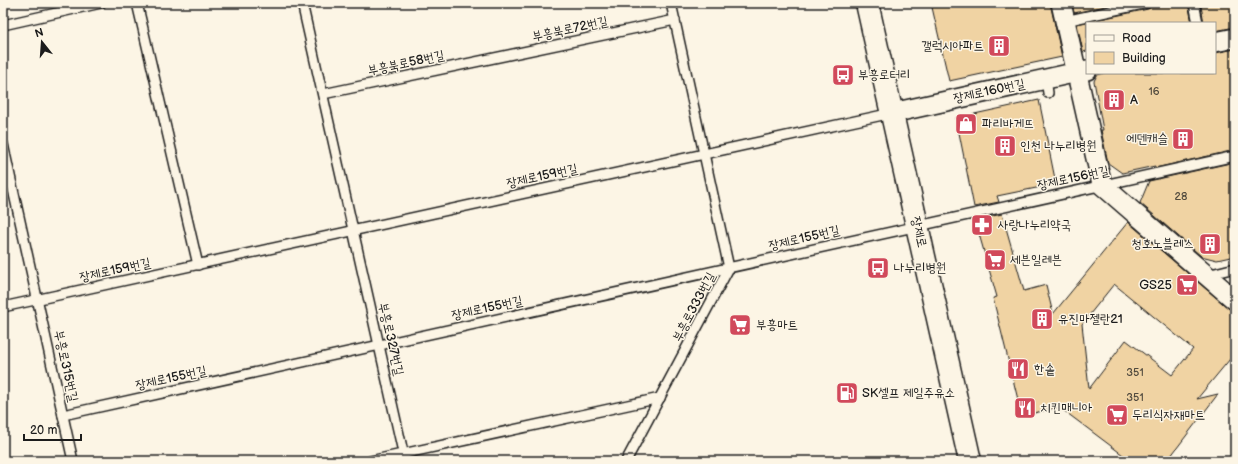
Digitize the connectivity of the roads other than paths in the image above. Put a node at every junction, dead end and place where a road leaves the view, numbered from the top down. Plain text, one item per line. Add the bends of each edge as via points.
1 (101, 3) edge
2 (137, 3) edge
3 (302, 3) edge
4 (671, 3) edge
5 (867, 3) edge
6 (1147, 3) edge
7 (1194, 3) edge
8 (1063, 12) edge
9 (675, 20) junction
10 (1198, 22) edge
11 (3, 25) edge
12 (1235, 38) edge
13 (1216, 42) edge
14 (495, 58) joint
15 (1082, 71) edge
16 (323, 94) junction
17 (892, 113) junction
18 (3, 144) edge
19 (705, 154) junction
20 (1235, 156) edge
21 (1102, 185) junction
22 (917, 226) junction
23 (353, 231) junction
24 (198, 265) junction
25 (729, 268) junction
26 (1235, 268) edge
27 (1207, 275) junction
28 (38, 300) junction
29 (1235, 300) edge
30 (3, 307) edge
31 (379, 346) junction
32 (660, 398) junction
33 (63, 415) junction
34 (404, 457) edge
35 (73, 461) edge
36 (370, 461) edge
37 (626, 461) edge
38 (970, 461) edge

1 - 11 lane
2 - 24 lane
3 - 16 lane
4 - 9 lane
5 - 17 main road, 장제로
6 - 8 lane
7 - 10 lane
8 - 15 street
9 - 14 lane, 부흥북로72번길
9 - 19 lane
12 - 13 street
14 - 16 lane, 부흥북로58번길
15 - 17 street, 장제로160번길 via 1047,86
15 - 21 street
16 - 23 lane
17 - 19 lane, 장제로159번길
17 - 22 main road, 장제로
18 - 28 lane, 부흥로315번길
19 - 23 lane, 장제로159번길
19 - 25 lane, 부흥로333번길
20 - 21 lane, 장제로156번길
21 - 22 lane, 장제로156번길
21 - 27 street
22 - 25 lane, 장제로155번길
22 - 38 main road, 장제로
23 - 24 lane, 장제로159번길
23 - 31 lane, 부흥로327번길
24 - 28 lane, 장제로159번길
25 - 31 lane, 장제로155번길
25 - 32 lane, 부흥로333번길
26 - 27 lane
27 - 29 street
28 - 30 lane, 장제로159번길
28 - 33 lane, 부흥로315번길
31 - 33 lane, 장제로155번길
31 - 34 lane, 부흥로327번길
32 - 34 lane
32 - 37 lane, 부흥로333번길
33 - 35 lane, 부흥로315번길
34 - 36 lane

